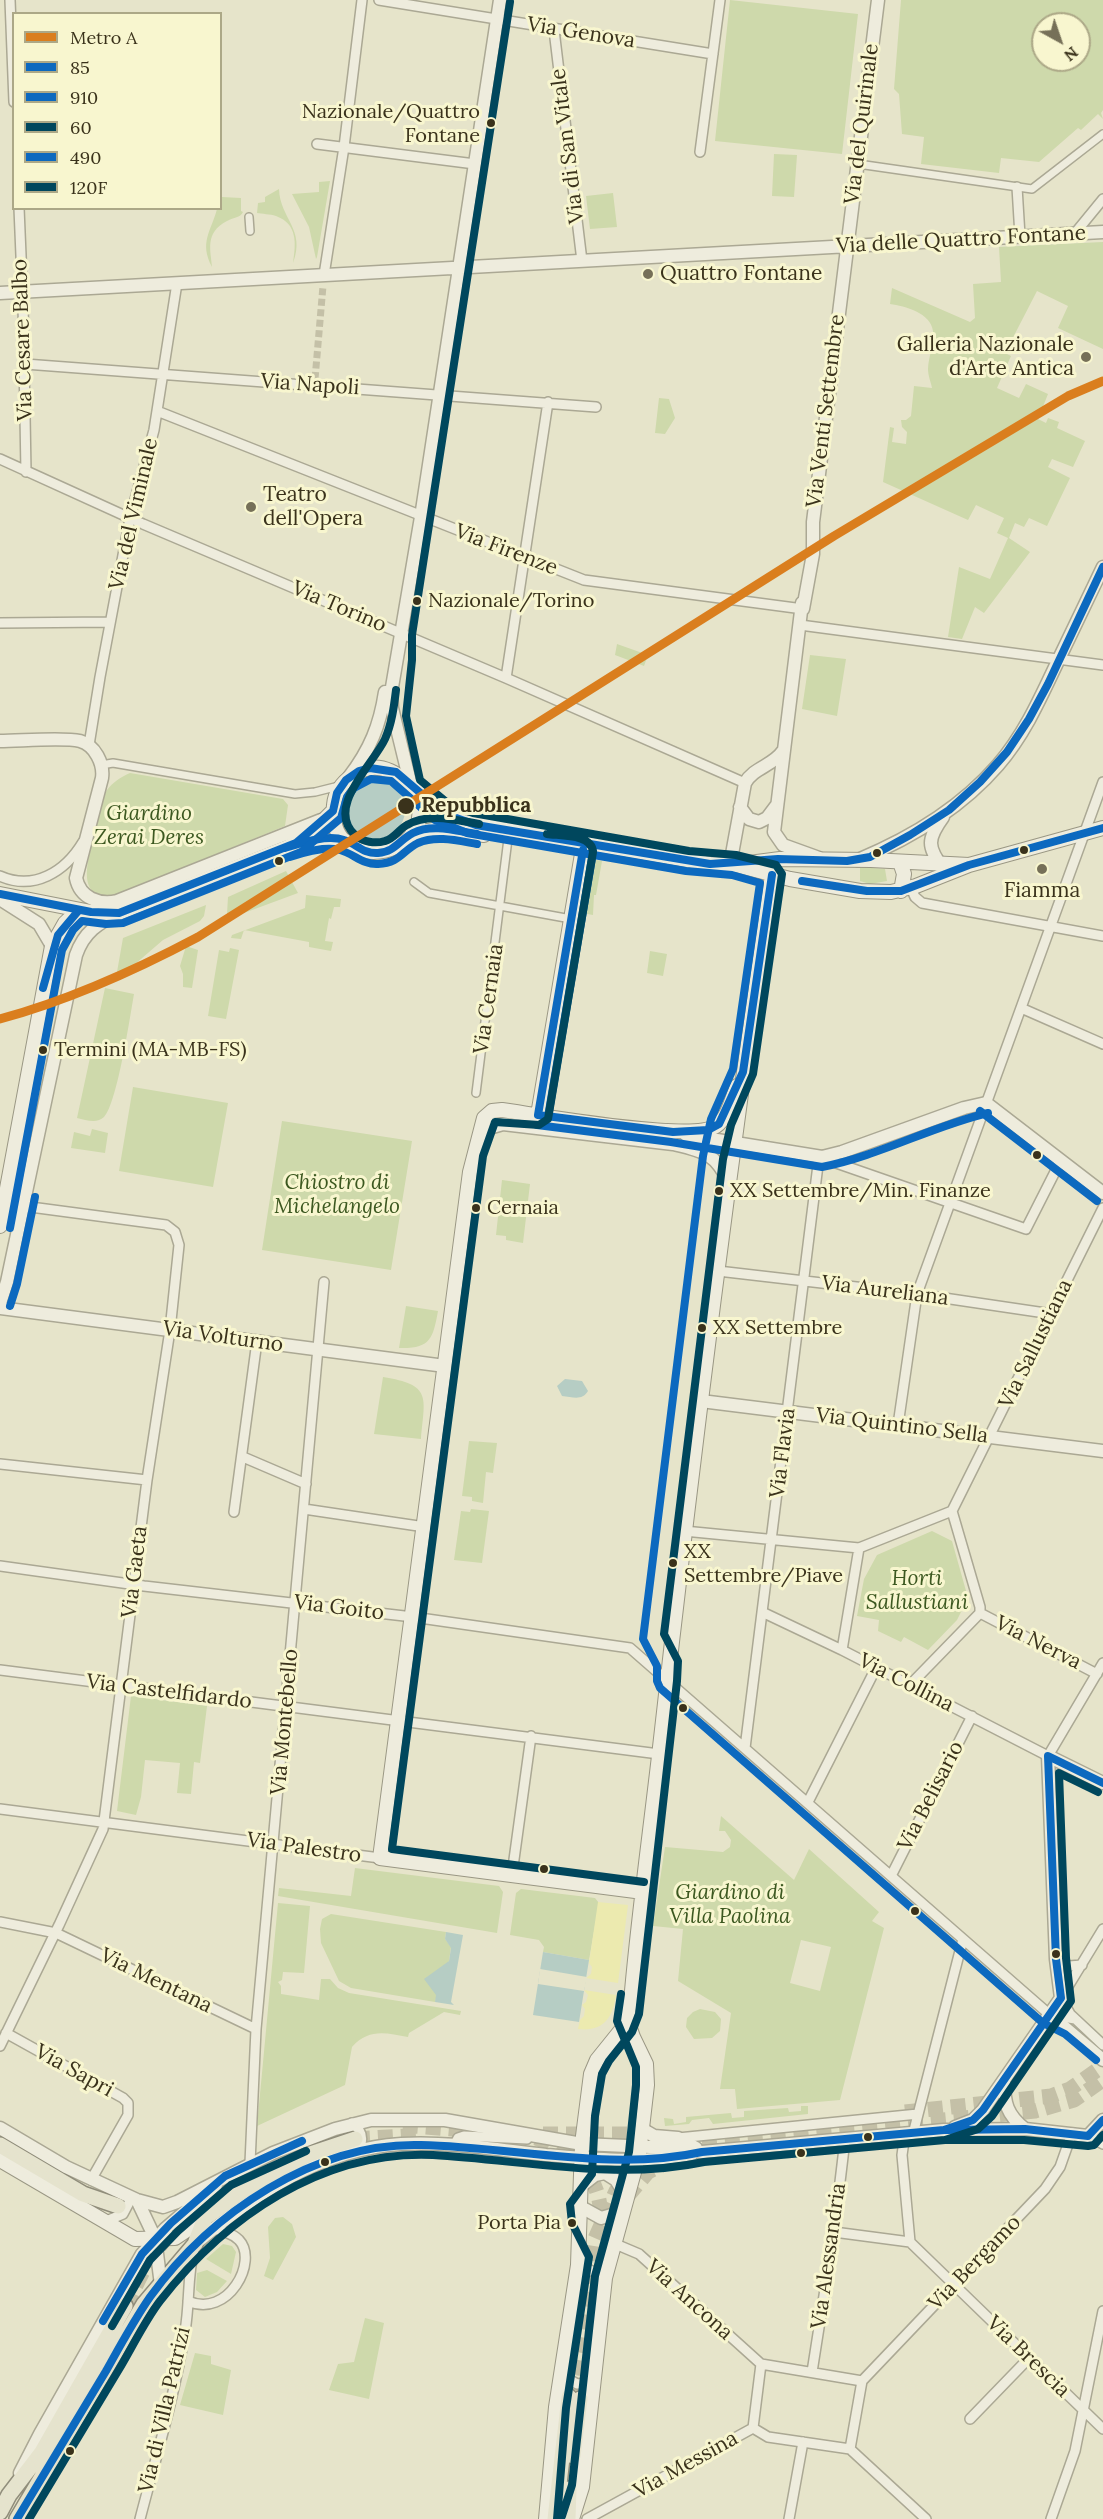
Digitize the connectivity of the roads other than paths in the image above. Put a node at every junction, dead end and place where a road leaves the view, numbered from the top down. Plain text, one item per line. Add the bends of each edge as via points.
1 (10, 0) edge
2 (362, 0) edge
3 (379, 0) edge
4 (500, 0) edge
5 (720, 0) edge
6 (878, 0) edge
7 (497, 20) junction
8 (554, 30) junction
9 (12, 51) edge
10 (713, 54) junction
11 (1103, 134) edge
12 (317, 144) dead end
13 (344, 147) junction
14 (700, 152) dead end
15 (475, 164) junction
16 (858, 164) junction
17 (1017, 187) junction
18 (1103, 199) edge
19 (19, 210) edge
20 (249, 217) dead end
21 (250, 231) dead end
22 (1076, 232) junction
23 (1103, 232) edge
24 (1020, 236) junction
25 (846, 248) junction
26 (582, 261) junction
27 (460, 268) junction
28 (323, 280) junction
29 (177, 283) junction
30 (23, 291) junction
31 (0, 292) edge
32 (25, 364) junction
33 (162, 375) junction
34 (440, 394) junction
35 (548, 402) junction
36 (596, 407) dead end
37 (157, 411) junction
38 (0, 459) edge
39 (27, 472) junction
40 (421, 517) junction
41 (130, 518) junction
42 (524, 556) junction
43 (1103, 567) edge
44 (803, 609) junction
45 (110, 622) junction
46 (0, 623) edge
47 (800, 625) junction
48 (402, 634) junction
49 (1059, 660) junction
50 (1103, 666) edge
51 (506, 678) junction
52 (391, 693) junction
53 (0, 741) edge
54 (89, 746) junction
55 (784, 750) junction
56 (101, 765) junction
57 (760, 769) junction
58 (1103, 782) edge
59 (344, 783) junction
60 (745, 783) junction
61 (411, 786) junction
62 (778, 800) junction
63 (740, 807) junction
64 (947, 812) junction
65 (330, 814) junction
66 (1103, 828) edge
67 (475, 829) junction
68 (1084, 833) junction
69 (412, 834) junction
70 (85, 839) junction
71 (508, 839) junction
72 (344, 840) junction
73 (584, 846) junction
74 (288, 847) junction
75 (823, 860) junction
76 (858, 860) junction
77 (900, 862) junction
78 (732, 865) junction
79 (944, 869) junction
80 (772, 875) junction
81 (0, 876) edge
82 (414, 882) dead end
83 (906, 889) junction
84 (0, 894) edge
85 (0, 899) edge
86 (499, 907) junction
87 (80, 910) junction
88 (119, 913) junction
89 (571, 919) junction
90 (1050, 927) junction
91 (1103, 936) edge
92 (52, 946) junction
93 (1020, 1008) junction
94 (1103, 1044) edge
95 (743, 1072) junction
96 (476, 1093) dead end
97 (986, 1103) junction
98 (538, 1115) junction
99 (673, 1132) junction
100 (736, 1144) junction
101 (473, 1154) junction
102 (819, 1157) junction
103 (1061, 1160) junction
104 (729, 1183) junction
105 (1103, 1193) edge
106 (950, 1202) junction
107 (23, 1206) junction
108 (1103, 1208) edge
109 (0, 1223) edge
110 (718, 1271) junction
111 (324, 1282) dead end
112 (804, 1282) junction
113 (917, 1294) junction
114 (0, 1305) edge
115 (1052, 1314) junction
116 (170, 1330) junction
117 (257, 1341) junction
118 (318, 1349) junction
119 (445, 1366) junction
120 (700, 1401) junction
121 (788, 1412) junction
122 (898, 1425) junction
123 (990, 1436) junction
124 (1103, 1451) edge
125 (243, 1457) junction
126 (0, 1464) edge
127 (147, 1480) junction
128 (306, 1484) junction
129 (304, 1509) junction
130 (952, 1511) junction
131 (234, 1512) dead end
132 (425, 1527) junction
133 (684, 1531) junction
134 (772, 1542) junction
135 (860, 1548) junction
136 (0, 1566) edge
137 (134, 1584) junction
138 (296, 1603) junction
139 (762, 1612) junction
140 (980, 1613) junction
141 (413, 1617) junction
142 (842, 1650) junction
143 (1103, 1663) edge
144 (876, 1668) junction
145 (0, 1670) edge
146 (1097, 1674) junction
147 (667, 1680) junction
148 (910, 1685) junction
149 (121, 1686) junction
150 (285, 1706) junction
151 (972, 1716) junction
152 (398, 1720) junction
153 (531, 1737) junction
154 (745, 1748) junction
155 (659, 1754) junction
156 (1048, 1756) junction
157 (1103, 1783) edge
158 (807, 1802) junction
159 (0, 1809) edge
160 (104, 1822) junction
161 (274, 1844) junction
162 (380, 1858) junction
163 (512, 1875) junction
164 (891, 1876) junction
165 (643, 1892) junction
166 (0, 1922) edge
167 (1103, 1929) edge
168 (56, 1933) junction
169 (963, 1939) junction
170 (1056, 1959) junction
171 (1082, 1965) junction
172 (1060, 1998) junction
173 (1050, 2015) junction
174 (1075, 2019) junction
175 (627, 2020) junction
176 (256, 2029) junction
177 (6, 2033) junction
178 (1103, 2045) edge
179 (0, 2046) edge
180 (1103, 2060) edge
181 (1004, 2080) junction
182 (918, 2114) junction
183 (1103, 2120) edge
184 (352, 2123) junction
185 (0, 2128) edge
186 (642, 2129) junction
187 (1025, 2129) junction
188 (944, 2130) junction
189 (1072, 2133) junction
190 (909, 2134) junction
191 (1088, 2136) junction
192 (678, 2138) junction
193 (542, 2139) junction
194 (845, 2140) junction
195 (1103, 2144) edge
196 (0, 2145) edge
197 (356, 2145) junction
198 (454, 2146) junction
199 (582, 2151) junction
200 (702, 2152) junction
201 (638, 2154) junction
202 (0, 2160) edge
203 (250, 2163) junction
204 (225, 2176) junction
205 (91, 2180) junction
206 (581, 2186) junction
207 (626, 2196) junction
208 (135, 2198) junction
209 (118, 2206) dead end
210 (581, 2206) junction
211 (622, 2212) junction
212 (104, 2222) junction
213 (202, 2226) junction
214 (834, 2232) junction
215 (155, 2238) junction
216 (135, 2239) junction
217 (614, 2242) junction
218 (910, 2242) junction
219 (195, 2244) junction
220 (142, 2254) junction
221 (577, 2275) junction
222 (605, 2278) junction
223 (161, 2284) junction
224 (954, 2286) junction
225 (188, 2301) junction
226 (127, 2306) junction
227 (1103, 2311) edge
228 (1029, 2358) junction
229 (761, 2364) junction
230 (812, 2372) junction
231 (561, 2374) junction
232 (862, 2381) junction
233 (594, 2382) junction
234 (1084, 2411) junction
235 (970, 2419) dead end
236 (753, 2428) junction
237 (1103, 2429) edge
238 (803, 2442) junction
239 (850, 2449) junction
240 (0, 2512) edge
241 (17, 2519) edge
242 (140, 2519) edge
243 (546, 2519) edge
244 (555, 2519) edge
245 (570, 2519) edge
246 (587, 2519) edge
247 (789, 2519) edge
248 (926, 2519) edge
249 (1051, 2519) edge

1 - 9 street
2 - 13 street
3 - 7 street, Via Genova
4 - 7 street
5 - 10 street
6 - 16 street, Via del Quirinale
7 - 8 street, Via Genova
7 - 15 street
8 - 10 street, Via Genova
8 - 26 street, Via di San Vitale
10 - 14 street
11 - 17 street via 1032,189
12 - 13 street
13 - 15 street
13 - 28 street
15 - 27 street
16 - 17 street
16 - 25 street, Via del Quirinale
17 - 24 street
18 - 22 street
19 - 30 street, Via Cesare Balbo
20 - 21 street
22 - 23 street, Via delle Quattro Fontane
22 - 24 street, Via delle Quattro Fontane
24 - 25 street, Via delle Quattro Fontane
25 - 26 street, Via delle Quattro Fontane
25 - 44 street, Via Venti Settembre via 813,522 813,554
26 - 27 street, Via delle Quattro Fontane
27 - 28 street, Via delle Quattro Fontane
27 - 34 street
28 - 29 street, Via delle Quattro Fontane
29 - 30 street, Via delle Quattro Fontane
29 - 33 street, Via del Viminale
30 - 31 street, Via delle Quattro Fontane
30 - 32 street, Via Cesare Balbo
32 - 33 street, Via Napoli
32 - 39 street, Via Cesare Balbo
33 - 34 street, Via Napoli via 315,382
33 - 37 street, Via del Viminale
34 - 35 street, Via Napoli
34 - 40 street
35 - 36 street, Via Napoli
35 - 42 street
37 - 40 street, Via Firenze
37 - 41 street, Via del Viminale
38 - 39 street, Via Torino
39 - 41 street, Via Torino
40 - 42 street, Via Firenze
40 - 48 street
41 - 45 street, Via del Viminale
41 - 48 street, Via Torino
42 - 44 street, Via Firenze via 593,583
42 - 51 street
43 - 49 street
44 - 47 street
45 - 46 street
45 - 54 street, Via del Viminale
47 - 49 street
47 - 55 street
48 - 51 street, Via Torino
48 - 52 street
49 - 50 street
49 - 64 street via 1016,742 980,784
51 - 60 street, Via Torino
52 - 59 street via 364,756
52 - 61 street
53 - 54 street via 76,740
54 - 56 street
55 - 57 street via 775,762
55 - 62 street
56 - 59 street via 113,763 295,794
56 - 70 street via 102,778
57 - 60 street
57 - 62 street via 774,780
58 - 68 street
59 - 61 main road via 359,771 375,768 396,772
59 - 65 main road
60 - 63 street
61 - 67 main road via 445,814
61 - 69 main road via 419,809
62 - 63 street via 767,818 759,822 749,819
62 - 75 street via 775,835 783,845
63 - 78 street
64 - 76 street via 898,842
64 - 79 street via 930,842
65 - 70 street via 285,836 117,901 96,901 80,889 76,873
65 - 72 main road
65 - 74 main road
66 - 68 main road
67 - 69 main road via 437,829
67 - 71 main road
67 - 73 main road
68 - 79 main road
68 - 90 street
69 - 72 main road via 397,848 377,854 362,851
70 - 81 street via 69,861 45,878 16,882
71 - 73 main road
71 - 86 street, Via Cernaia
72 - 74 main road
73 - 78 main road
73 - 89 main road
74 - 88 main road
75 - 76 main road
75 - 78 main road via 763,860
76 - 77 main road
77 - 79 main road
77 - 83 main road
78 - 80 main road
79 - 83 main road
80 - 83 main road via 860,891
80 - 95 main road
82 - 86 street via 429,893
83 - 90 street via 922,903
84 - 87 main road
85 - 92 street via 39,924
86 - 89 street
86 - 96 street, Via Cernaia
87 - 88 main road
87 - 92 main road via 65,922
88 - 107 street via 90,930 76,954
89 - 98 main road
90 - 91 street
90 - 93 street
92 - 109 main road
93 - 94 street
93 - 97 street
95 - 99 main road via 721,1122 711,1129
95 - 100 main road
97 - 102 street via 839,1154
97 - 103 street
97 - 106 street
98 - 99 main road
98 - 101 main road via 489,1112
99 - 100 street
100 - 102 street
100 - 104 main road
101 - 104 street via 487,1130 508,1125 692,1148 716,1159
101 - 119 main road
102 - 106 street
102 - 112 street, Via Flavia
103 - 105 street
103 - 106 street via 1026,1229
104 - 110 main road
106 - 113 street
107 - 114 street
107 - 116 street, Via Gaeta via 170,1227 179,1242
108 - 115 street, Via Sallustiana
110 - 112 street, Via Aureliana
110 - 120 main road
111 - 118 street, Via Montebello
112 - 113 street, Via Aureliana
112 - 121 street, Via Flavia
113 - 115 street, Via Aureliana
113 - 122 street
114 - 116 street, Via Volturno
115 - 123 street, Via Sallustiana
116 - 117 street, Via Volturno
116 - 127 street, Via Gaeta
117 - 118 street, Via Volturno
117 - 125 street
118 - 119 street, Via Volturno
118 - 128 street, Via Montebello
119 - 132 main road
120 - 121 street, Via Quintino Sella
120 - 133 main road
121 - 122 street, Via Quintino Sella
121 - 134 street, Via Flavia
122 - 123 street, Via Quintino Sella
123 - 124 street, Via Quintino Sella
123 - 130 street, Via Sallustiana
125 - 128 street
125 - 131 street
126 - 127 street
127 - 137 street, Via Gaeta
128 - 129 street, Via Montebello
129 - 132 street
129 - 138 street, Via Montebello
130 - 135 street
130 - 140 street
132 - 141 main road
133 - 134 street
133 - 147 main road
134 - 135 street
134 - 139 street, Via Flavia
135 - 142 street
136 - 137 street, Via Goito
137 - 138 street, Via Goito
137 - 149 street, Via Gaeta
138 - 141 street, Via Goito
138 - 150 street, Via Montebello
139 - 142 street, Via Collina
139 - 154 street, Via Flavia
140 - 146 street, Via Nerva
140 - 148 street
141 - 147 street, Via Goito via 622,1646 638,1653
141 - 152 main road
142 - 144 street, Via Collina
143 - 146 street
144 - 148 street, Via Collina
144 - 158 street
145 - 149 street, Via Castelfidardo
146 - 156 street
147 - 154 street, Via Goito
147 - 155 main road
148 - 151 street, Via Collina
149 - 150 street, Via Castelfidardo
149 - 160 street, Via Gaeta
150 - 152 street, Via Castelfidardo
150 - 161 street, Via Montebello
151 - 156 street, Via Collina
151 - 164 street, Via Belisario
152 - 153 street, Via Castelfidardo
152 - 162 main road
153 - 155 street, Via Castelfidardo
153 - 163 street
154 - 158 street, Via Goito
155 - 165 main road
156 - 157 street
156 - 170 street
158 - 164 street, Via Goito
159 - 160 street, Via Palestro
160 - 161 street, Via Palestro
160 - 168 street, Via Gaeta
161 - 162 street, Via Palestro
161 - 176 street, Via Montebello
162 - 163 main road, Via Palestro
163 - 165 main road, Via Palestro
164 - 169 street, Via Goito
165 - 175 main road
166 - 168 street, Via Mentana
167 - 171 street
168 - 176 street, Via Mentana
168 - 177 street, Via Gaeta
169 - 173 street, Via Goito
169 - 182 street
170 - 171 street via 1069,1966
170 - 172 street
171 - 172 street
172 - 173 street
172 - 174 street
173 - 174 street
173 - 180 street
173 - 181 street
174 - 178 street
175 - 186 main road via 647,2070
175 - 199 main road via 595,2062
176 - 203 street, Via Montebello
177 - 179 street, Via Gaeta
177 - 205 street, Via Sapri via 128,2103 128,2115
181 - 187 street via 1008,2111
181 - 188 street via 976,2118
182 - 190 street
182 - 192 street
183 - 191 street
184 - 193 street via 381,2119 445,2120
184 - 197 street via 362,2135 362,2143
184 - 203 street
185 - 205 street
186 - 192 street via 654,2136
186 - 201 main road
187 - 188 street
187 - 189 street
188 - 190 street
189 - 191 street
189 - 224 street, Via Bergamo via 1052,2181
190 - 194 street
190 - 218 street via 902,2155
191 - 195 street
192 - 200 street
193 - 198 street via 464,2136
193 - 199 street
194 - 200 street
194 - 214 street, Via Alessandria
196 - 209 main road via 83,2194
197 - 198 street
197 - 213 main road via 310,2154 276,2171
198 - 199 street via 560,2156
199 - 201 street
199 - 206 main road
200 - 201 street via 669,2158
201 - 207 main road
202 - 212 main road
203 - 204 street
204 - 208 street via 177,2202 158,2206
204 - 215 street
205 - 208 street
206 - 207 street via 595,2175 605,2173 616,2180
206 - 210 main road
207 - 211 main road
208 - 212 street via 123,2214
208 - 215 street
210 - 211 street via 598,2218
210 - 221 main road
211 - 217 main road
212 - 216 main road
213 - 215 main road via 175,2238
213 - 219 main road
213 - 225 street via 240,2241 245,2251 243,2268 230,2293 218,2302 206,2306
214 - 218 street
214 - 230 street, Via Alessandria
215 - 216 main road
215 - 220 street
215 - 223 street
216 - 220 street
217 - 222 main road
217 - 229 street, Via Ancona via 639,2254
218 - 224 street, Via Brescia
219 - 223 main road
219 - 225 street, Via di Villa Patrizi via 188,2276
220 - 226 street
221 - 222 street via 590,2270
221 - 231 main road
222 - 233 main road
223 - 226 main road
224 - 228 street, Via Brescia
224 - 232 street, Via Bergamo
225 - 242 street, Via di Villa Patrizi via 169,2411
226 - 240 main road via 42,2452
226 - 241 main road
227 - 234 street
228 - 234 street, Via Brescia
228 - 235 street
229 - 230 street
229 - 236 street
230 - 232 street
231 - 233 street via 577,2384
231 - 243 main road
232 - 239 street
233 - 245 main road via 582,2487
234 - 237 street, Via Brescia
234 - 249 street via 1075,2451
236 - 238 street via 768,2437
236 - 246 street, Via Messina
238 - 239 street
238 - 247 street
239 - 248 street
244 - 245 main road via 575,2398 568,2491

